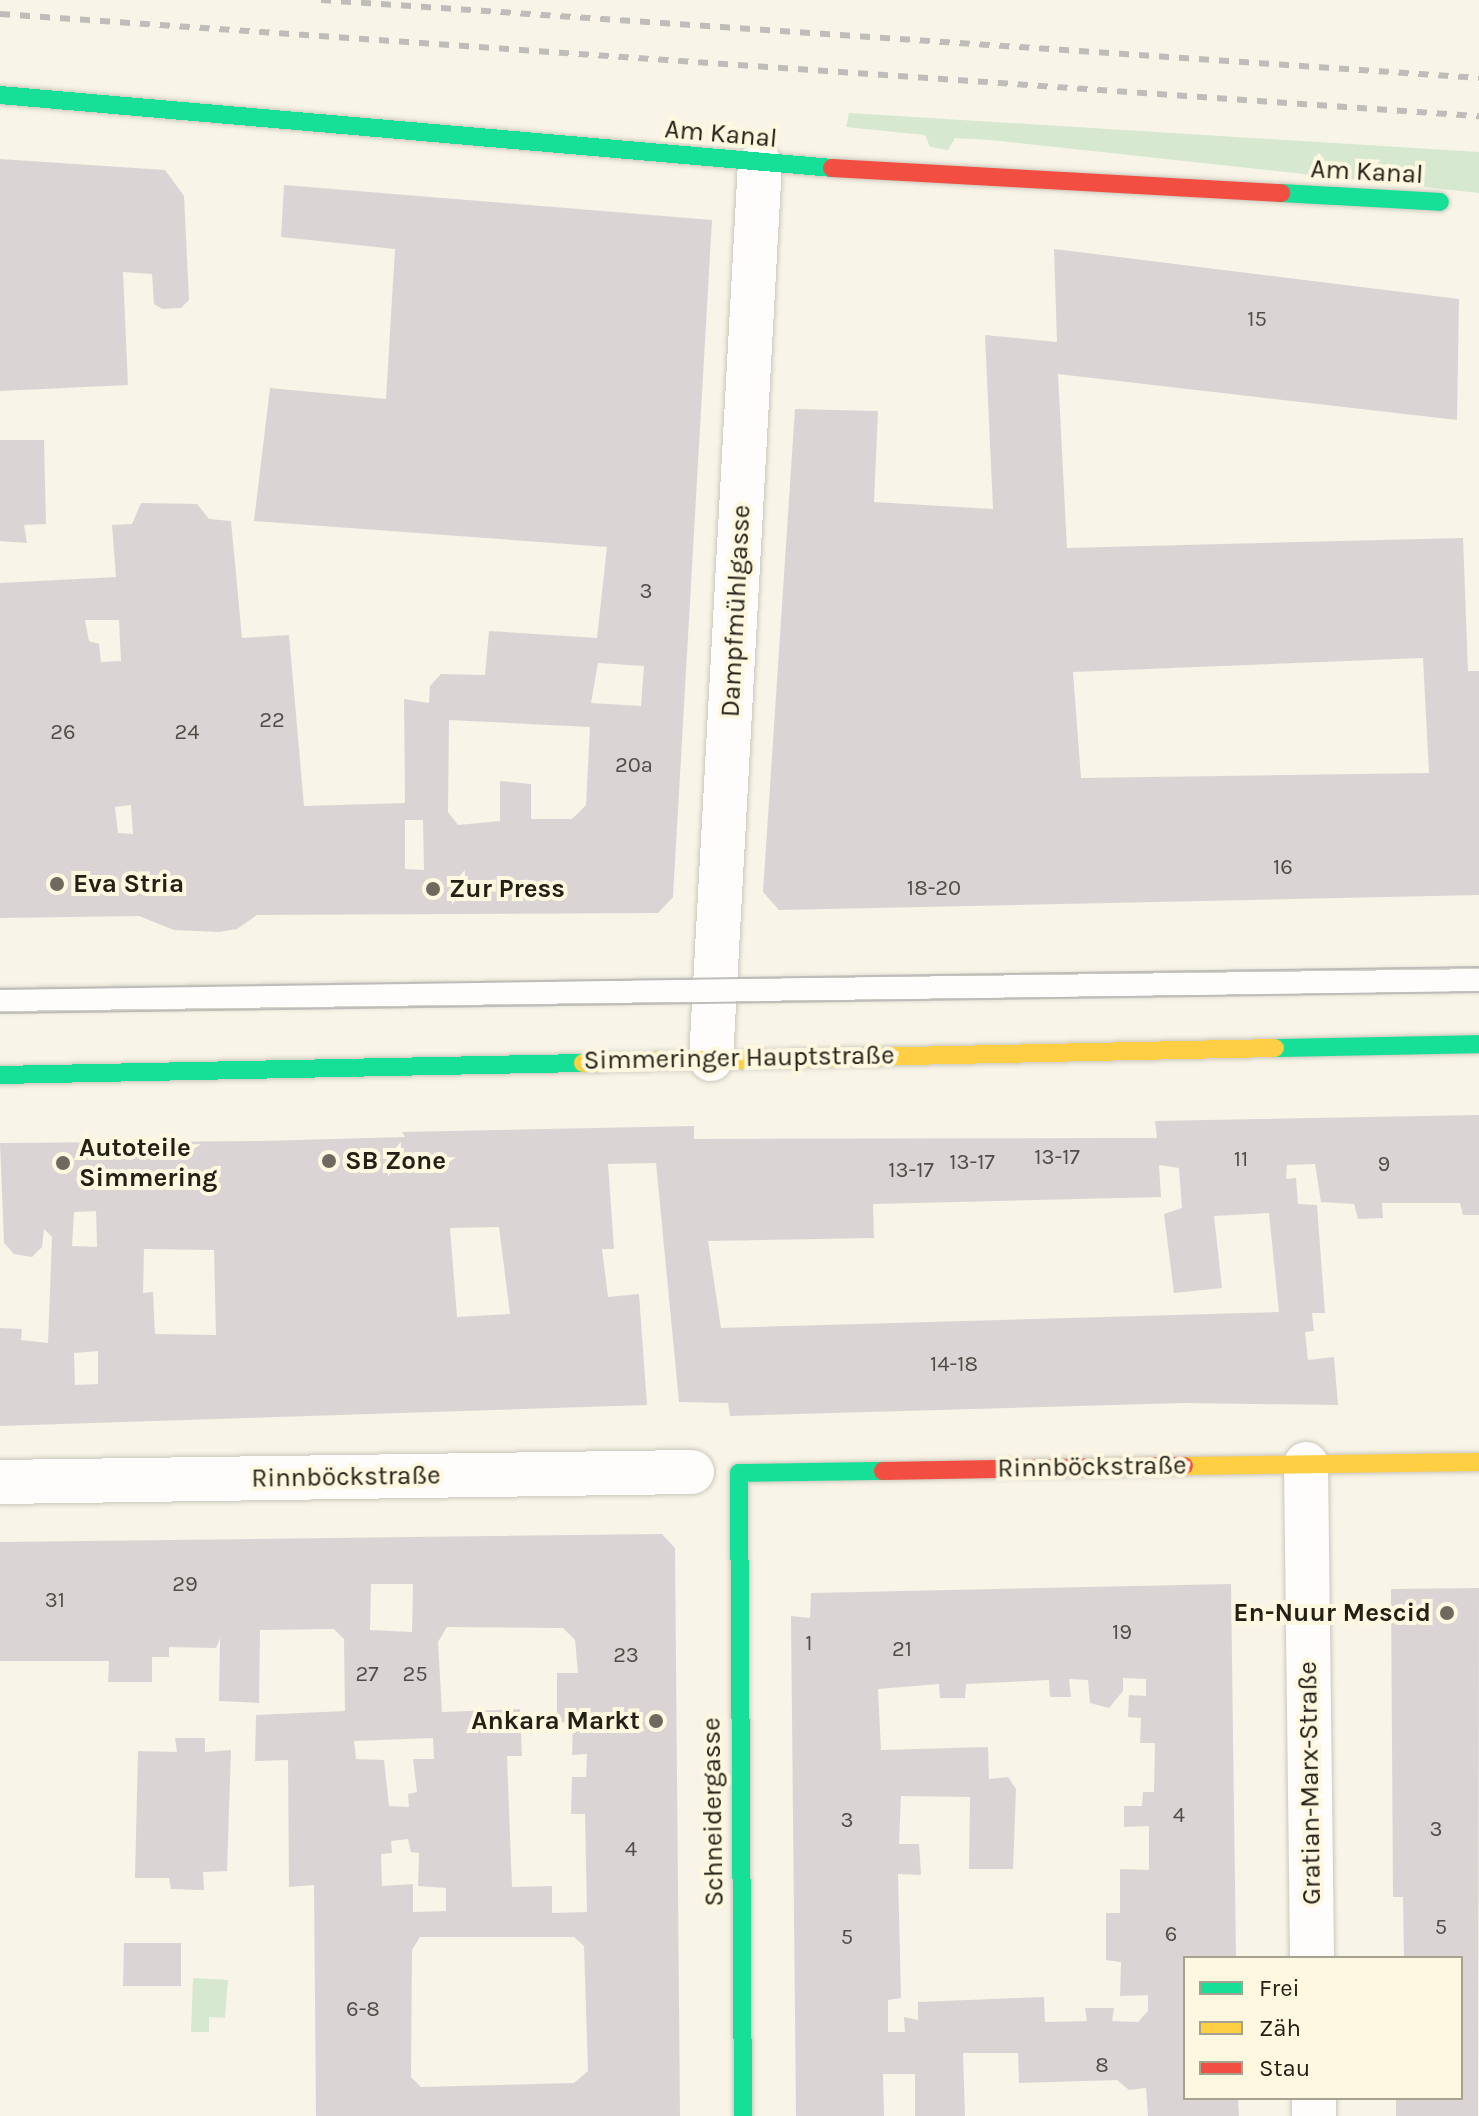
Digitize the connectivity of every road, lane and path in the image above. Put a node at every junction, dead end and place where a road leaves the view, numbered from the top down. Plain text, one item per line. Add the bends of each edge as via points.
1 (0, 95) edge
2 (760, 164) junction
3 (1440, 202) dead end
4 (1479, 980) edge
5 (715, 991) junction
6 (0, 1000) edge
7 (1479, 1044) edge
8 (711, 1059) junction
9 (0, 1075) edge
10 (1479, 1462) edge
11 (1306, 1464) junction
12 (692, 1472) joint
13 (739, 1473) junction
14 (0, 1482) edge
15 (1312, 1956) edge
16 (743, 2116) edge

1 - 2 street, Am Kanal
2 - 3 street, Am Kanal
2 - 5 street, Dampfmühlgasse
4 - 5 lane
5 - 6 lane
5 - 8 street, Dampfmühlgasse
7 - 8 street, Simmeringer Hauptstraße
8 - 9 street, Simmeringer Hauptstraße
10 - 11 street, Rinnböckstraße
11 - 13 street, Rinnböckstraße
11 - 15 street, Gratian-Marx-Straße
12 - 13 lane
12 - 14 street, Rinnböckstraße
13 - 16 street, Schneidergasse

